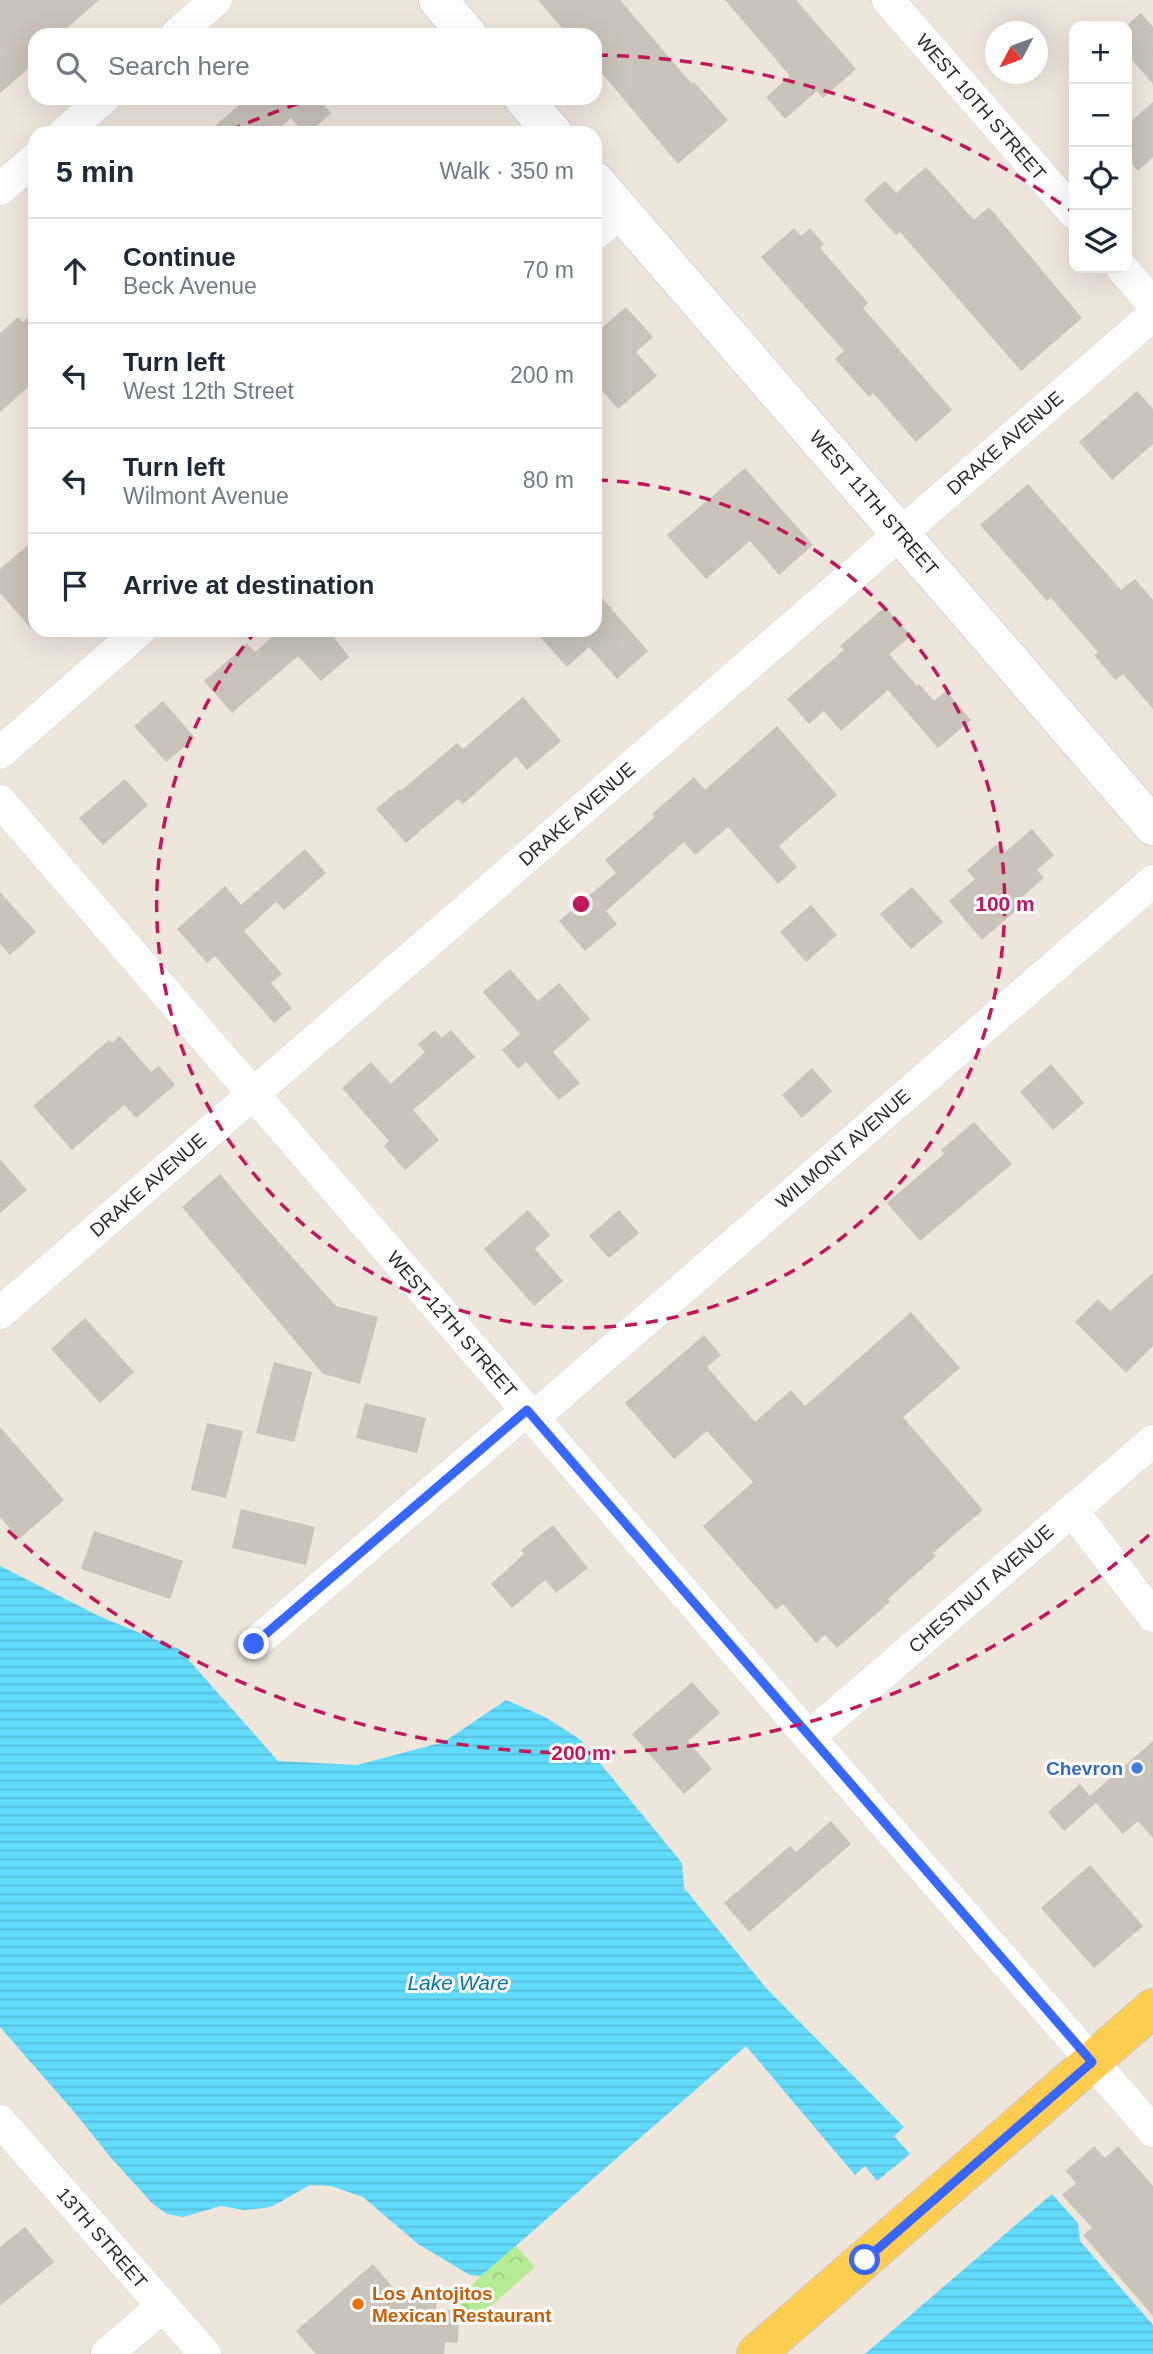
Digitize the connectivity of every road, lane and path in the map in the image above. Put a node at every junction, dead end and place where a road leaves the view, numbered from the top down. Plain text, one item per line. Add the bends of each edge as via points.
1 (216, 0) edge
2 (438, 0) edge
3 (888, 0) edge
4 (184, 28) edge
5 (462, 28) edge
6 (96, 105) edge
7 (529, 105) edge
8 (72, 126) edge
9 (547, 126) edge
10 (28, 165) edge
11 (0, 189) edge
12 (602, 204) edge
13 (1071, 210) edge
14 (608, 223) edge
15 (1126, 273) edge
16 (1153, 303) edge
17 (1153, 315) edge
18 (901, 534) junction
19 (132, 637) edge
20 (0, 753) edge
21 (0, 801) edge
22 (1153, 826) edge
23 (1153, 881) edge
24 (253, 1094) junction
25 (0, 1313) edge
26 (530, 1414) junction
27 (1153, 1441) edge
28 (1072, 1510) junction
29 (1153, 1616) edge
30 (254, 1644) dead end
31 (809, 1737) junction
32 (1153, 2008) edge
33 (1092, 2062) junction
34 (0, 2121) edge
35 (1153, 2131) edge
36 (163, 2306) junction
37 (107, 2354) edge
38 (205, 2354) edge
39 (756, 2354) edge

1 - 4 street
2 - 5 main road
3 - 13 street, WEST 10TH STREET
6 - 8 street
7 - 9 main road
10 - 11 street
12 - 14 main road, WEST 11TH STREET
14 - 18 main road, WEST 11TH STREET
15 - 16 street
17 - 18 street, DRAKE AVENUE
18 - 22 main road, WEST 11TH STREET
18 - 24 street, DRAKE AVENUE
19 - 20 street
21 - 24 street, WEST 12TH STREET
23 - 26 street, WILMONT AVENUE
24 - 25 street, DRAKE AVENUE
24 - 26 street, WEST 12TH STREET
26 - 30 street, WILMONT AVENUE
26 - 31 street, WEST 12TH STREET
27 - 28 street, CHESTNUT AVENUE
28 - 29 street
28 - 31 street, CHESTNUT AVENUE
31 - 33 street, WEST 12TH STREET
32 - 33 main road
33 - 35 street, WEST 12TH STREET
33 - 39 main road
34 - 36 street, 13TH STREET
36 - 37 street
36 - 38 street, 13TH STREET

